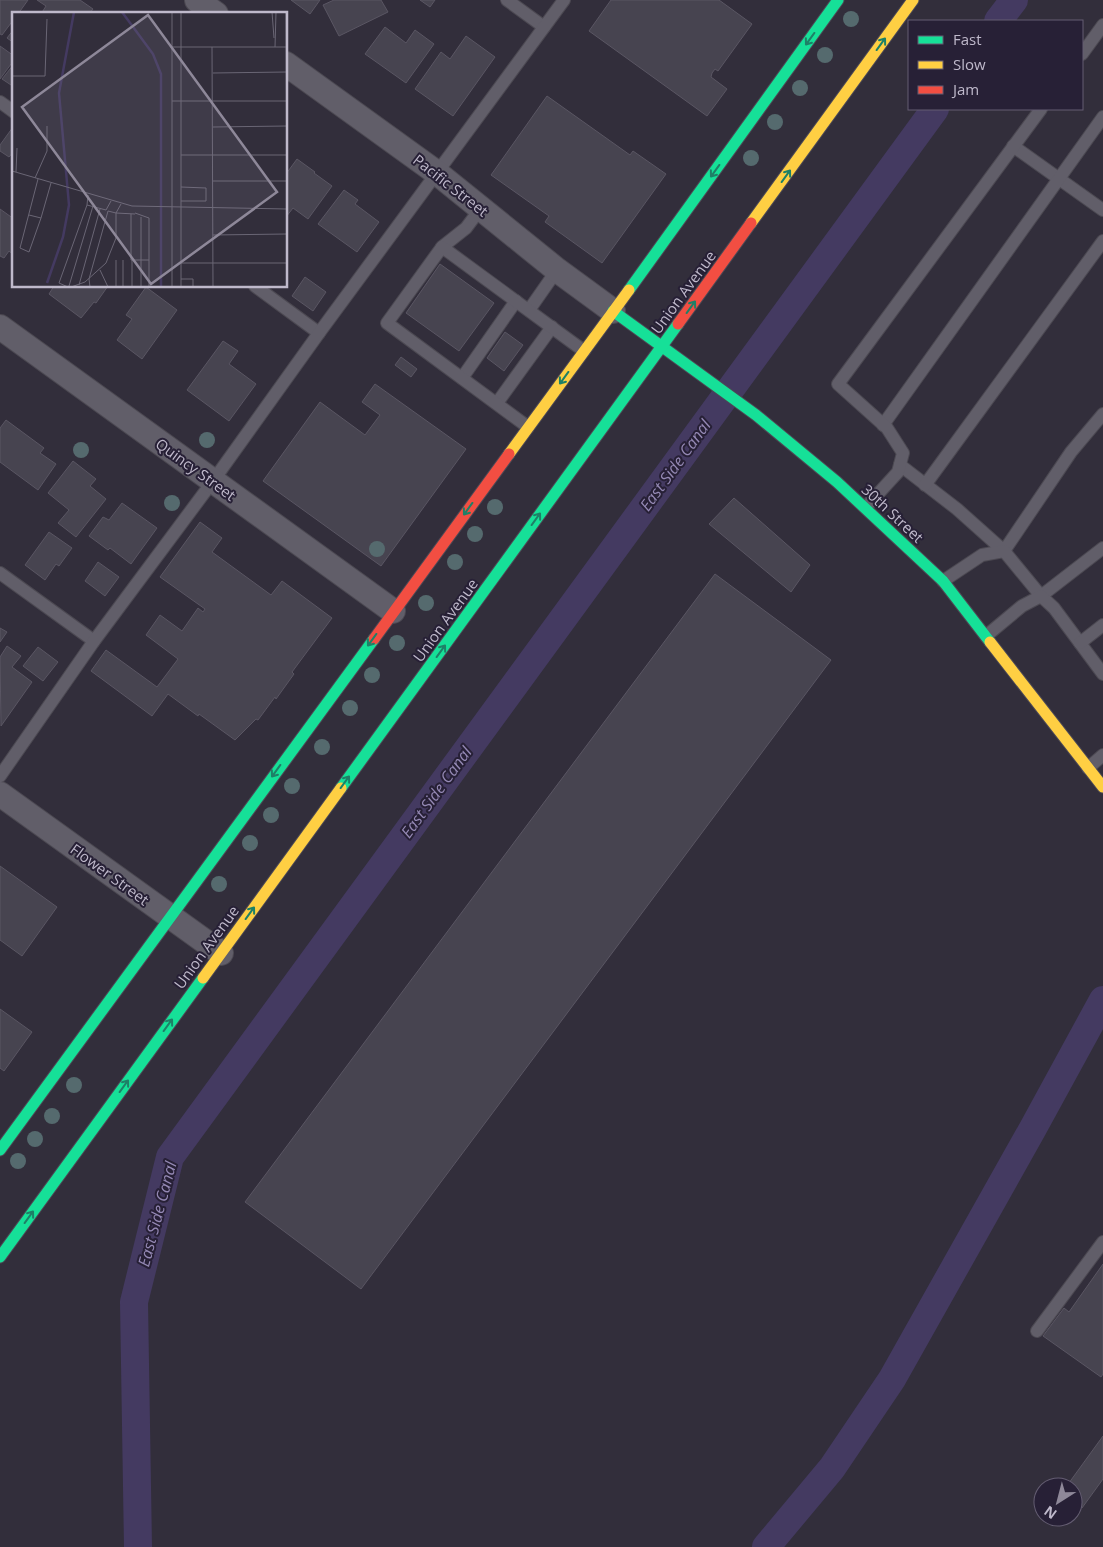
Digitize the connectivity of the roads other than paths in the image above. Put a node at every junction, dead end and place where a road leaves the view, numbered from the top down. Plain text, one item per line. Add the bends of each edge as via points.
1 (197, 0) edge
2 (507, 0) edge
3 (564, 0) edge
4 (838, 0) edge
5 (913, 0) edge
6 (213, 12) edge
7 (1103, 25) edge
8 (544, 27) junction
9 (1083, 53) edge
10 (288, 65) edge
11 (0, 102) edge
12 (1040, 110) edge
13 (12, 111) edge
14 (1103, 117) edge
15 (1013, 146) junction
16 (437, 173) junction
17 (1058, 179) junction
18 (481, 208) junction
19 (1103, 210) edge
20 (1103, 241) edge
21 (442, 247) junction
22 (557, 270) junction
23 (258, 288) edge
24 (516, 301) junction
25 (528, 310) junction
26 (614, 311) junction
27 (0, 327) edge
28 (552, 327) junction
29 (319, 333) junction
30 (662, 346) junction
31 (584, 351) junction
32 (462, 378) junction
33 (496, 403) junction
34 (1103, 414) edge
35 (883, 425) junction
36 (528, 426) junction
37 (900, 465) junction
38 (213, 481) junction
39 (925, 485) junction
40 (866, 507) junction
41 (1103, 548) edge
42 (1004, 551) junction
43 (0, 573) edge
44 (943, 581) junction
45 (1041, 596) junction
46 (393, 611) junction
47 (1103, 625) edge
48 (986, 636) junction
49 (94, 641) junction
50 (1080, 643) junction
51 (1103, 674) edge
52 (1103, 755) edge
53 (1088, 768) junction
54 (0, 776) edge
55 (1103, 787) edge
56 (0, 794) edge
57 (169, 916) junction
58 (221, 953) junction
59 (0, 1150) edge
60 (1103, 1242) edge
61 (0, 1257) edge
62 (1037, 1331) dead end

1 - 6 street
2 - 8 lane
3 - 8 lane
4 -> 26 main road
30 -> 5 main road, Union Avenue
7 - 9 lane
8 - 16 lane
10 - 16 street, Pacific Street
11 - 13 lane
12 - 15 lane
14 - 17 lane
15 - 17 lane
15 - 35 lane via 838,384
16 - 18 street, Pacific Street
16 - 29 lane
17 - 19 lane
17 - 35 lane
18 - 21 lane via 466,228
18 - 22 street, Pacific Street
20 - 39 lane
21 - 24 lane
21 - 32 lane via 387,323
22 - 25 lane
22 - 26 street, Pacific Street
23 - 29 lane
24 - 25 lane
24 - 32 lane
25 - 28 lane
26 - 30 main road, 30th Street
26 - 31 main road
27 - 38 street, Quincy Street
28 - 31 lane
28 - 33 lane
29 - 38 lane
30 - 40 main road, 30th Street via 756,415
58 -> 30 main road, Union Avenue
31 -> 36 main road
32 - 33 lane
33 - 36 lane
34 - 42 lane via 1071,452
35 - 37 lane via 903,453
36 -> 46 main road
37 - 39 lane
37 - 40 lane via 898,472
38 - 46 street, Quincy Street
38 - 49 lane
39 - 42 lane
40 - 44 main road, 30th Street
41 - 45 lane
42 - 44 lane via 982,554
42 - 45 lane
43 - 49 lane
44 - 48 main road, 30th Street
45 - 48 lane via 1022,606
45 - 50 lane
46 -> 57 main road
47 - 50 lane
48 - 53 main road, 30th Street
49 - 54 lane
50 - 51 lane
52 - 53 lane
53 - 55 main road, 30th Street
56 - 57 street, Flower Street
57 - 58 street, Flower Street
57 - 59 main road
61 -> 58 main road, Union Avenue
60 - 62 lane

